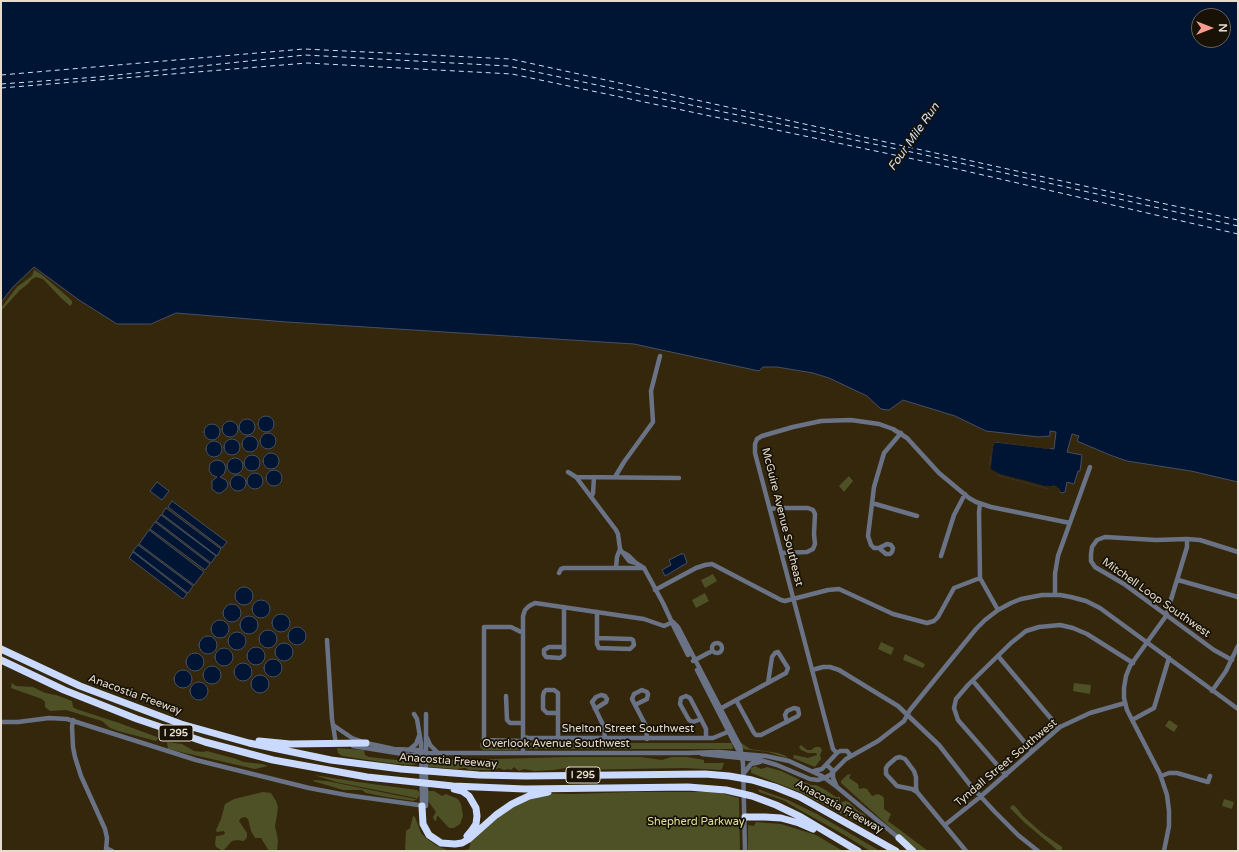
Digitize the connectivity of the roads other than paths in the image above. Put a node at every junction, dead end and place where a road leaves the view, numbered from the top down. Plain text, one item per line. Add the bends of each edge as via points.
1 (660, 356) dead end
2 (900, 433) junction
3 (1090, 467) dead end
4 (568, 472) dead end
5 (576, 477) junction
6 (594, 477) junction
7 (615, 477) junction
8 (679, 478) dead end
9 (965, 494) junction
10 (591, 497) junction
11 (872, 503) junction
12 (980, 504) junction
13 (770, 509) junction
14 (917, 516) dead end
15 (1070, 523) junction
16 (1188, 539) junction
17 (879, 548) dead end
18 (620, 549) junction
19 (781, 552) junction
20 (1238, 552) edge
21 (941, 556) dead end
22 (616, 568) junction
23 (644, 568) junction
24 (560, 573) dead end
25 (980, 578) junction
26 (1178, 580) junction
27 (655, 590) junction
28 (1055, 595) junction
29 (1238, 597) edge
30 (794, 599) junction
31 (564, 607) junction
32 (998, 610) junction
33 (597, 612) junction
34 (1166, 616) junction
35 (673, 622) junction
36 (523, 633) junction
37 (597, 638) junction
38 (327, 640) dead end
39 (1148, 642) junction
40 (1238, 646) edge
41 (564, 647) dead end
42 (1, 649) edge
43 (712, 651) dead end
44 (998, 656) junction
45 (1169, 658) junction
46 (1, 660) edge
47 (1232, 660) junction
48 (693, 661) junction
49 (1133, 663) junction
50 (812, 670) junction
51 (973, 681) junction
52 (768, 683) junction
53 (1212, 690) junction
54 (506, 696) dead end
55 (736, 700) junction
56 (1125, 703) junction
57 (635, 705) dead end
58 (595, 709) dead end
59 (719, 709) junction
60 (1238, 709) edge
61 (558, 713) junction
62 (414, 714) dead end
63 (426, 714) dead end
64 (907, 714) junction
65 (158, 715) junction
66 (701, 719) junction
67 (73, 720) junction
68 (1132, 720) junction
69 (1, 722) edge
70 (787, 722) dead end
71 (522, 723) junction
72 (333, 725) junction
73 (1059, 728) junction
74 (730, 731) junction
75 (420, 734) junction
76 (426, 734) junction
77 (558, 738) junction
78 (706, 738) junction
79 (523, 739) junction
80 (605, 739) junction
81 (647, 739) junction
82 (366, 743) junction
83 (335, 744) junction
84 (409, 750) junction
85 (1032, 751) junction
86 (438, 752) junction
87 (423, 753) junction
88 (522, 753) junction
89 (837, 753) junction
90 (742, 756) junction
91 (850, 756) junction
92 (766, 762) junction
93 (827, 765) junction
94 (812, 771) junction
95 (833, 771) junction
96 (744, 774) junction
97 (1006, 775) junction
98 (1161, 776) junction
99 (1210, 776) dead end
100 (824, 778) junction
101 (432, 786) junction
102 (837, 787) junction
103 (621, 788) junction
104 (917, 792) junction
105 (980, 797) junction
106 (424, 806) junction
107 (745, 817) junction
108 (945, 826) junction
109 (899, 838) joint
110 (106, 850) edge
111 (112, 851) edge
112 (745, 851) edge
113 (858, 851) edge
114 (896, 851) edge
115 (915, 851) edge
116 (966, 851) edge
117 (1038, 851) edge
118 (1164, 851) edge

1 - 7 street via 650,399 653,422
2 - 9 street, McGuire Avenue Southeast via 918,449 935,470
2 - 11 street via 884,454 876,478
2 - 13 street, McGuire Avenue Southeast via 872,422 839,420 800,425 760,438 754,449
3 - 15 street
4 - 5 street
5 - 6 street
5 - 10 street
6 - 7 street
6 - 10 street
7 - 8 street
9 - 12 street, McGuire Avenue Southeast
9 - 21 street via 954,515
10 - 18 street via 616,530
11 - 14 street
11 - 17 street via 868,538 874,548
12 - 15 street, McGuire Avenue Southeast
12 - 25 street
13 - 19 street, McGuire Avenue Southeast
13 - 19 street via 808,508 815,514 813,549
15 - 28 street via 1057,562
16 - 20 street, Mitchell Loop Southwest via 1200,540
16 - 26 street
16 - 34 street, Mitchell Loop Southwest via 1156,540 1106,536 1097,540 1092,547 1091,561 1095,567 1124,584
18 - 22 street
18 - 23 street via 629,561
19 - 30 street, McGuire Avenue Southeast
22 - 23 street
22 - 24 street via 561,568
23 - 27 street
25 - 30 street via 954,588 938,617 929,622 893,614 839,589
25 - 32 street
26 - 29 street
26 - 34 street
27 - 30 street via 696,568 712,564 781,600
27 - 35 street
28 - 32 street via 1021,599
28 - 39 street via 1079,599 1100,608
30 - 50 street, McGuire Avenue Southeast
31 - 33 street
31 - 36 street via 540,603 531,605 523,614
31 - 41 street
32 - 64 street via 976,629
33 - 35 street via 644,619 664,626
33 - 37 street
34 - 39 street
34 - 47 street, Mitchell Loop Southwest
35 - 48 street via 678,627
36 - 71 street
36 - 79 street, Shelton Street Southwest via 511,627 484,627 484,740
37 - 37 street via 598,647 602,649 630,649 634,645 631,639
38 - 72 street
39 - 45 street
39 - 49 street
40 - 47 street
42 - 65 highway, Anacostia Freeway / I 295 via 80,686
43 - 48 street
44 - 49 street via 1026,631 1060,625 1087,634
44 - 51 street
44 - 73 street
45 - 53 street
45 - 68 street via 1154,708
46 - 101 highway, Anacostia Freeway via 103,706 125,719 197,744 387,782
47 - 53 street
48 - 59 street
49 - 56 street via 1124,683
50 - 64 street via 823,667 839,670
50 - 89 street, McGuire Avenue Southeast via 833,749
51 - 85 street
51 - 97 street via 956,699 954,708 958,720
52 - 52 street via 772,657 778,652 788,670
52 - 55 street
53 - 60 street
54 - 71 street via 506,717 510,722
55 - 59 street
55 - 70 street via 756,735 761,736
56 - 68 street
56 - 73 street, Tyndall Street Southwest via 1090,713
57 - 81 street via 646,726
58 - 80 street via 604,727
59 - 74 street
61 - 61 street via 548,713 543,709 543,695 546,690 558,693
61 - 77 street
62 - 75 street
63 - 76 street
64 - 91 street via 904,721 890,732
64 - 105 street via 939,745
65 - 83 highway via 257,740 290,744
65 - 114 highway, Anacostia Freeway / I 295 via 209,732 284,751 416,771 514,776 705,774 752,780 800,797
66 - 66 street via 693,722 689,720 680,704 681,698 689,697
66 - 78 street via 706,730
67 - 69 street via 51,718
67 - 106 street via 217,765 324,791
67 - 110 street via 75,757 105,829
68 - 98 street
71 - 79 street
72 - 82 street
72 - 83 street
73 - 85 street, Tyndall Street Southwest
74 - 78 street, Shelton Street Southwest via 715,738
74 - 90 street via 740,746
75 - 84 street via 417,743
75 - 87 street
76 - 86 street via 429,743
76 - 87 street
77 - 79 street, Shelton Street Southwest
77 - 80 street, Shelton Street Southwest
78 - 81 street, Shelton Street Southwest
79 - 88 street
80 - 81 street, Shelton Street Southwest
82 - 83 highway
82 - 84 street
83 - 87 street via 401,754
84 - 87 street
85 - 97 street, Tyndall Street Southwest
86 - 87 street, Overlook Avenue Southwest
86 - 88 street, Overlook Avenue Southwest
87 - 106 street
88 - 90 street, Overlook Avenue Southwest via 719,752
89 - 91 street via 844,750
89 - 93 street
90 - 92 street, Overlook Avenue Southwest
90 - 94 street, Overlook Avenue Southwest via 783,759
90 - 96 street
91 - 95 street
92 - 96 street via 751,764
92 - 100 street, Overlook Avenue Southwest via 810,779
93 - 94 street via 821,770
93 - 95 street
94 - 100 street, Overlook Avenue Southwest
95 - 100 street
95 - 102 street
96 - 107 street
97 - 105 street, Tyndall Street Southwest
98 - 99 street via 1177,773 1208,782
98 - 118 street via 1170,816
100 - 102 street, Overlook Avenue Southwest
101 - 103 highway, I 295 via 513,789
101 - 106 highway via 458,790 469,796 477,810 476,824 463,838 455,841 443,839 429,828
102 - 109 street, Overlook Avenue Southwest
103 - 106 highway via 551,792 526,797 506,808 466,841 455,844 441,842 429,835 423,822
103 - 113 highway, I 295 via 713,788 752,796 795,814
104 - 104 street via 915,772 905,759 896,758 886,768 886,774 895,785
104 - 108 street
105 - 108 street, Tyndall Street Southwest
105 - 117 street
107 - 112 street
107 - 113 highway via 770,817 793,821
108 - 116 street
109 - 115 highway
110 - 111 street

